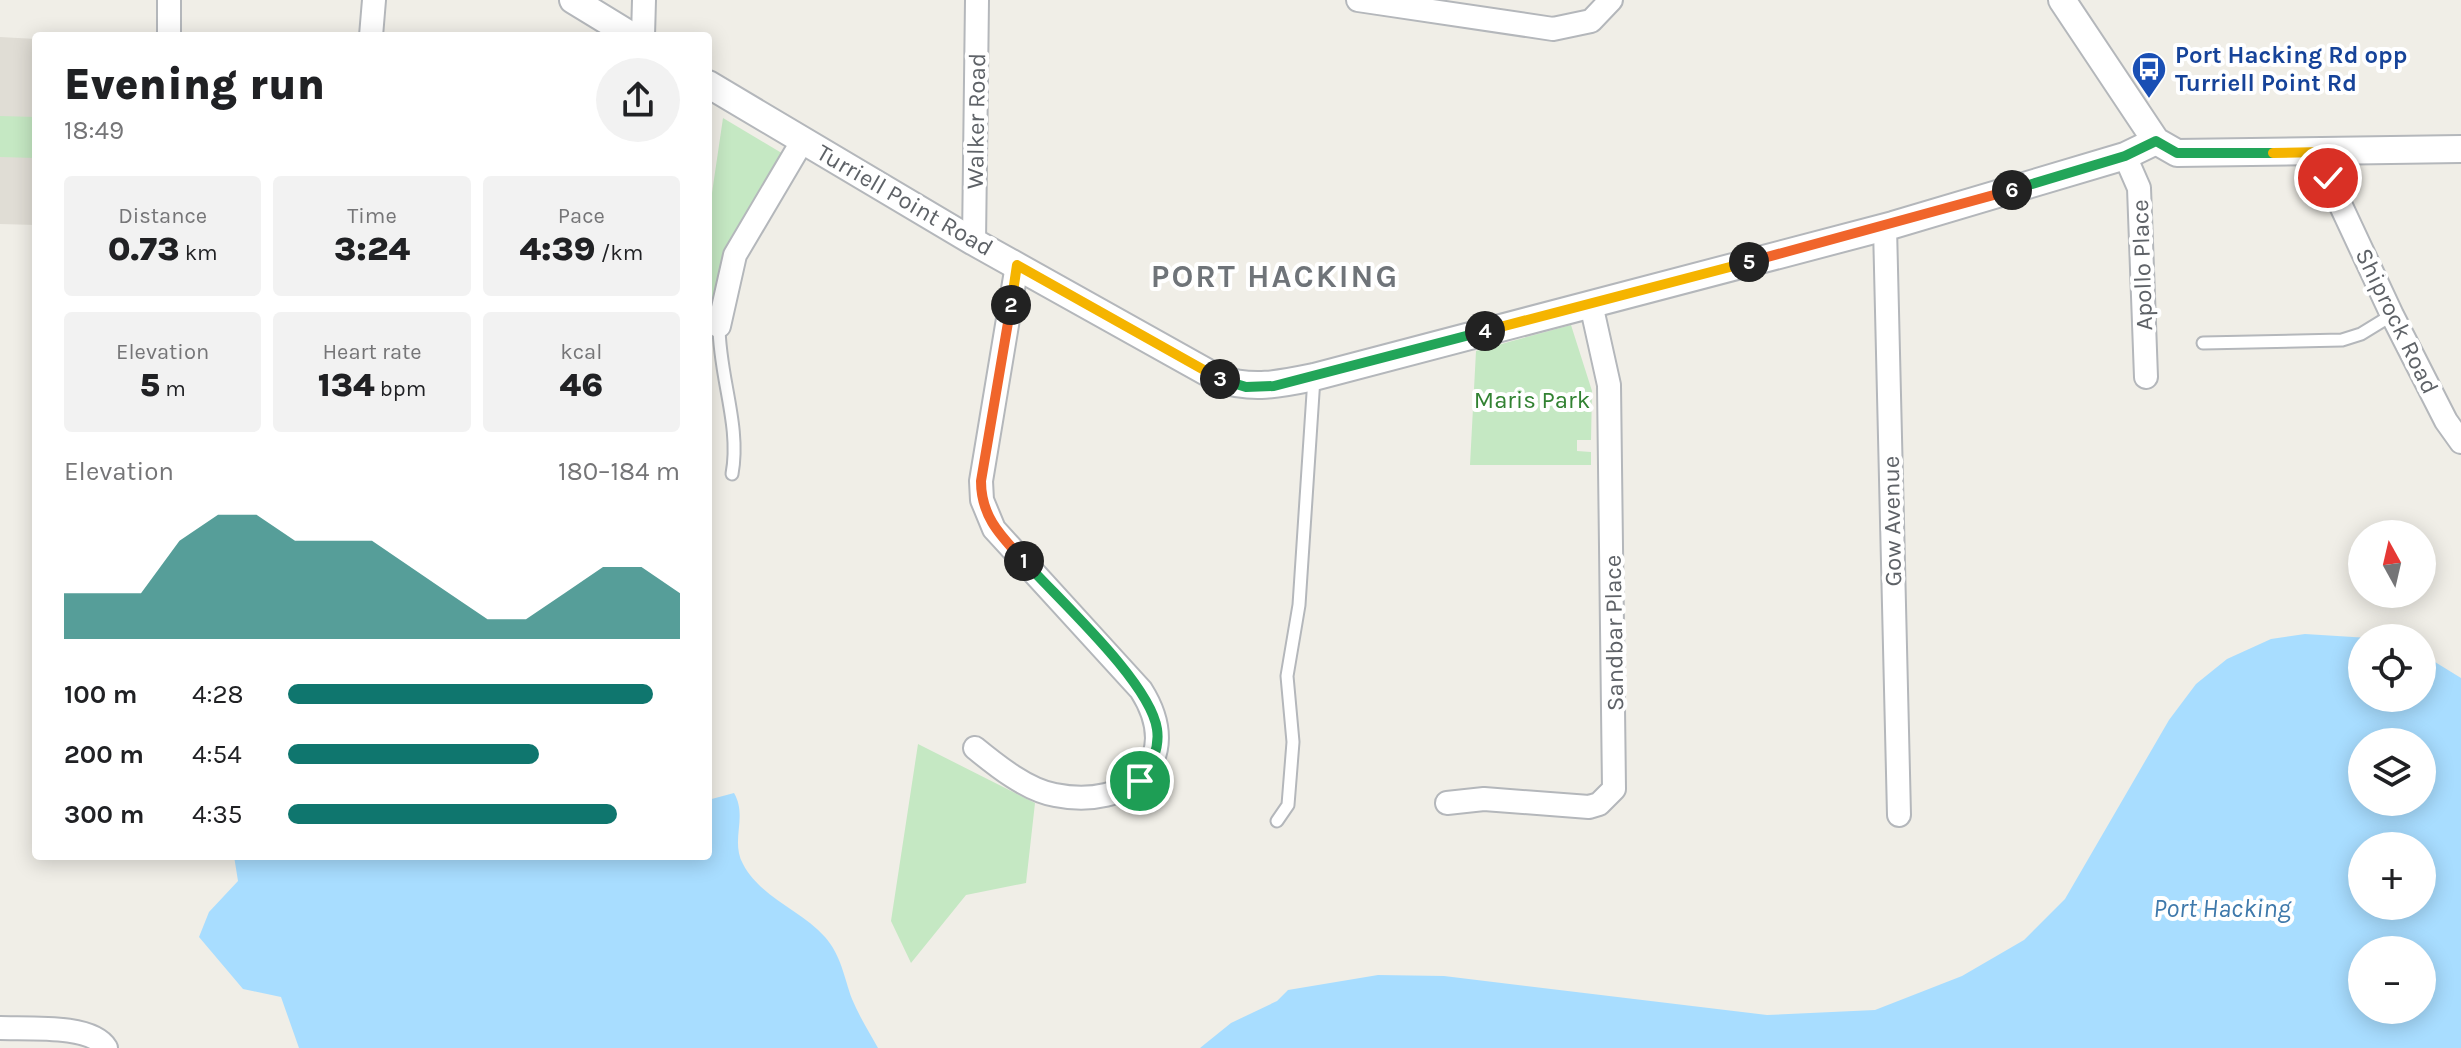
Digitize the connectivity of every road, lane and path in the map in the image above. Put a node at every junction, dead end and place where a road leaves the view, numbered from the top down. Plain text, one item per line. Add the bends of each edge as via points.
1 (169, 0) edge
2 (374, 0) edge
3 (573, 0) edge
4 (644, 0) edge
5 (977, 0) edge
6 (1358, 0) edge
7 (1611, 0) edge
8 (2062, 0) edge
9 (169, 32) edge
10 (371, 32) edge
11 (625, 32) edge
12 (643, 32) edge
13 (712, 86) edge
14 (803, 140) junction
15 (2156, 141) junction
16 (2461, 149) edge
17 (2324, 152) junction
18 (2125, 156) junction
19 (1885, 227) junction
20 (974, 242) junction
21 (1017, 265) junction
22 (1591, 304) junction
23 (2392, 315) junction
24 (719, 326) joint
25 (2203, 343) dead end
26 (1314, 377) junction
27 (2146, 377) dead end
28 (2461, 442) edge
29 (732, 474) dead end
30 (975, 748) dead end
31 (1447, 803) dead end
32 (1899, 815) dead end
33 (1277, 821) dead end
34 (0, 1028) edge
35 (106, 1048) edge

1 - 9 street
2 - 10 street
3 - 11 street
4 - 12 street
5 - 20 street, Walker Road
6 - 7 street via 1553,29 1591,21
8 - 15 street
13 - 14 street, Turriell Point Road
14 - 20 street, Turriell Point Road
14 - 24 street via 735,255
15 - 17 street via 2177,153
15 - 18 street, Turriell Point Road
16 - 17 street
17 - 23 street, Shiprock Road via 2328,178
18 - 19 street, Turriell Point Road
18 - 27 street, Apollo Place via 2139,188
19 - 22 street, Turriell Point Road
19 - 32 street, Gow Avenue
20 - 21 street, Turriell Point Road
21 - 26 street, Turriell Point Road via 1219,379 1258,387
21 - 30 street via 981,481 985,510 994,529 1141,690 1158,740 1140,781 1092,797 1040,791
22 - 26 street, Turriell Point Road
22 - 31 street, Sandbar Place via 1609,385 1614,789 1589,807 1484,799
23 - 25 lane via 2342,340
23 - 28 street, Shiprock Road
24 - 29 lane via 736,454
26 - 33 lane via 1299,605 1287,676 1293,742 1288,805
34 - 35 street via 87,1033

